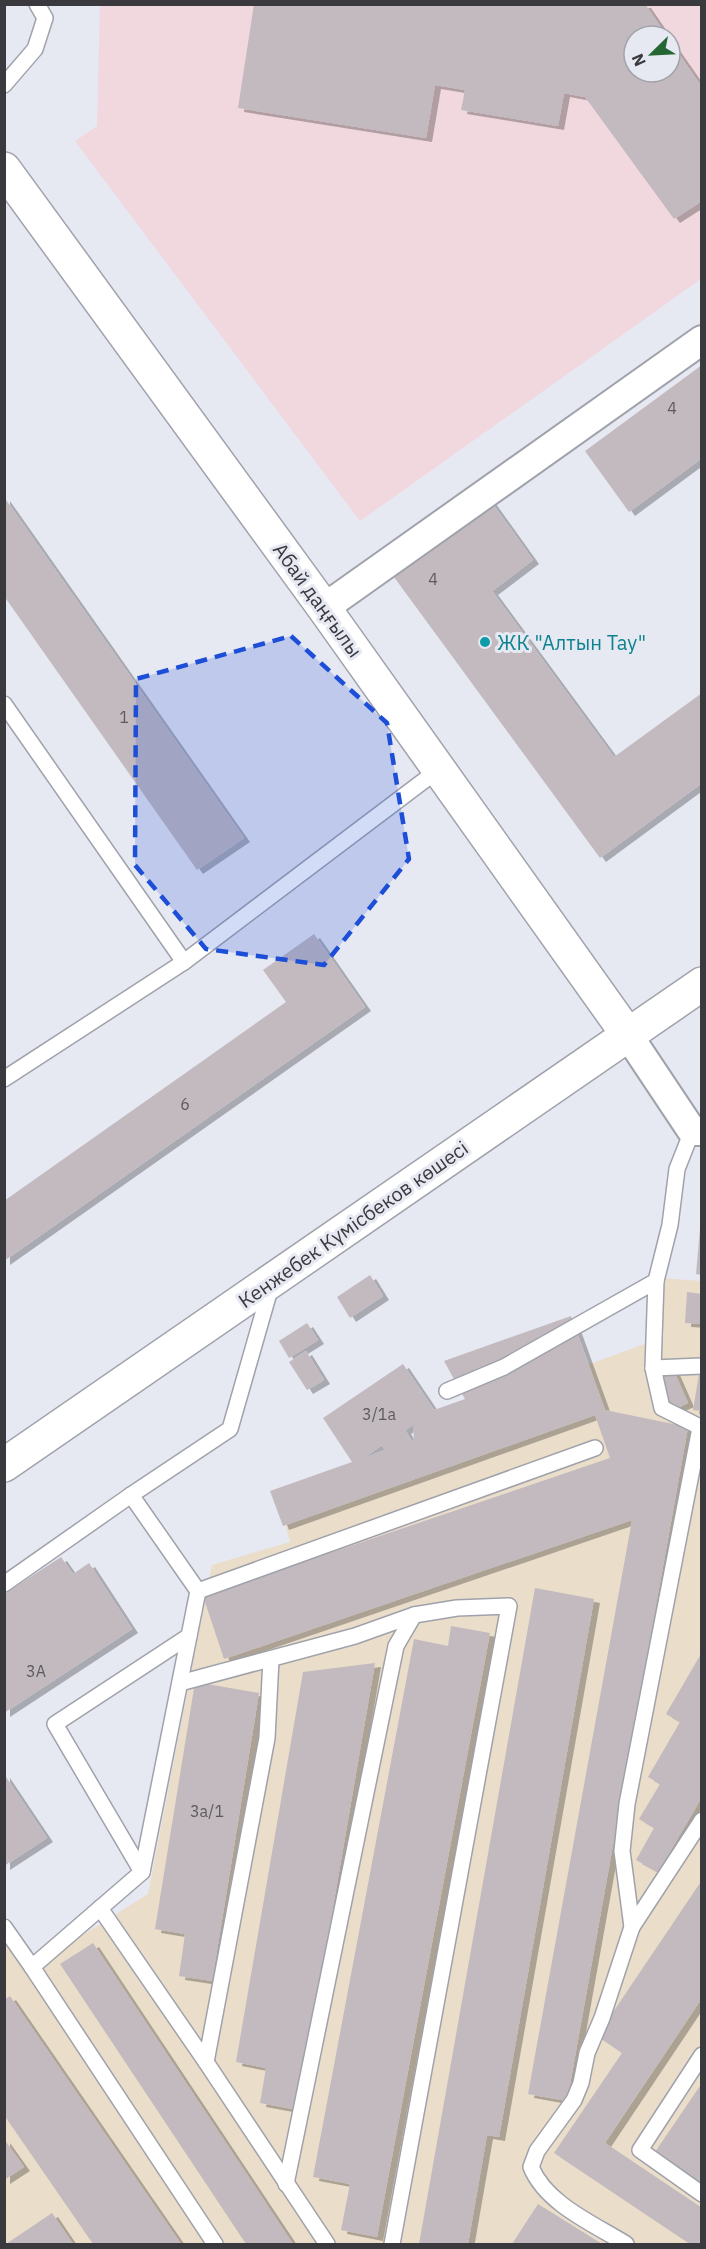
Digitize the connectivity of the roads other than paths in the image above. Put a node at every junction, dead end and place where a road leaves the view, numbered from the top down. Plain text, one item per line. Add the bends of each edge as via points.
1 (37, 4) edge
2 (4, 85) edge
3 (4, 169) edge
4 (702, 340) edge
5 (324, 608) junction
6 (4, 704) edge
7 (438, 770) junction
8 (184, 962) junction
9 (702, 984) edge
10 (628, 1035) junction
11 (4, 1079) edge
12 (697, 1131) edge
13 (273, 1280) junction
14 (656, 1281) junction
15 (702, 1366) edge
16 (652, 1368) junction
17 (447, 1391) dead end
18 (701, 1428) edge
19 (595, 1448) dead end
20 (4, 1465) edge
21 (131, 1495) junction
22 (4, 1584) edge
23 (198, 1591) junction
24 (414, 1615) junction
25 (189, 1636) junction
26 (271, 1659) junction
27 (180, 1683) junction
28 (702, 1821) edge
29 (142, 1872) junction
30 (100, 1908) junction
31 (4, 1927) edge
32 (632, 1927) junction
33 (32, 1967) junction
34 (702, 2055) edge
35 (206, 2061) junction
36 (286, 2184) junction
37 (702, 2194) edge
38 (215, 2244) edge
39 (327, 2244) edge
40 (392, 2244) edge
41 (626, 2244) edge

1 - 2 lane via 45,18 35,49
3 - 5 street, Абай даңғылы
4 - 5 street
5 - 7 street, Абай даңғылы
6 - 8 lane
7 - 8 lane
7 - 10 street, Абай даңғылы
8 - 11 lane
9 - 10 street, Кенжебек Күмісбеков көшесі
10 - 12 street
10 - 13 street, Кенжебек Күмісбеков көшесі
12 - 14 lane via 677,1169 670,1225
13 - 20 street, Кенжебек Күмісбеков көшесі
13 - 21 lane via 230,1430
14 - 16 lane
14 - 17 lane via 504,1367
15 - 16 lane
16 - 18 lane via 662,1408
18 - 32 lane via 627,1804 622,1851
19 - 23 lane
21 - 22 lane
21 - 23 lane
23 - 25 lane
24 - 26 lane via 356,1636
24 - 36 lane via 396,1646
24 - 40 lane via 509,1606
25 - 27 lane
25 - 29 lane via 56,1724
26 - 27 lane
26 - 35 lane via 267,1738
27 - 29 lane
28 - 32 lane
29 - 30 lane
30 - 33 lane
30 - 35 lane
31 - 33 lane
32 - 41 lane via 602,2018 586,2053 574,2100 537,2151 531,2167 537,2182 558,2201
33 - 38 lane
34 - 37 lane via 640,2150
35 - 36 lane
36 - 39 lane

